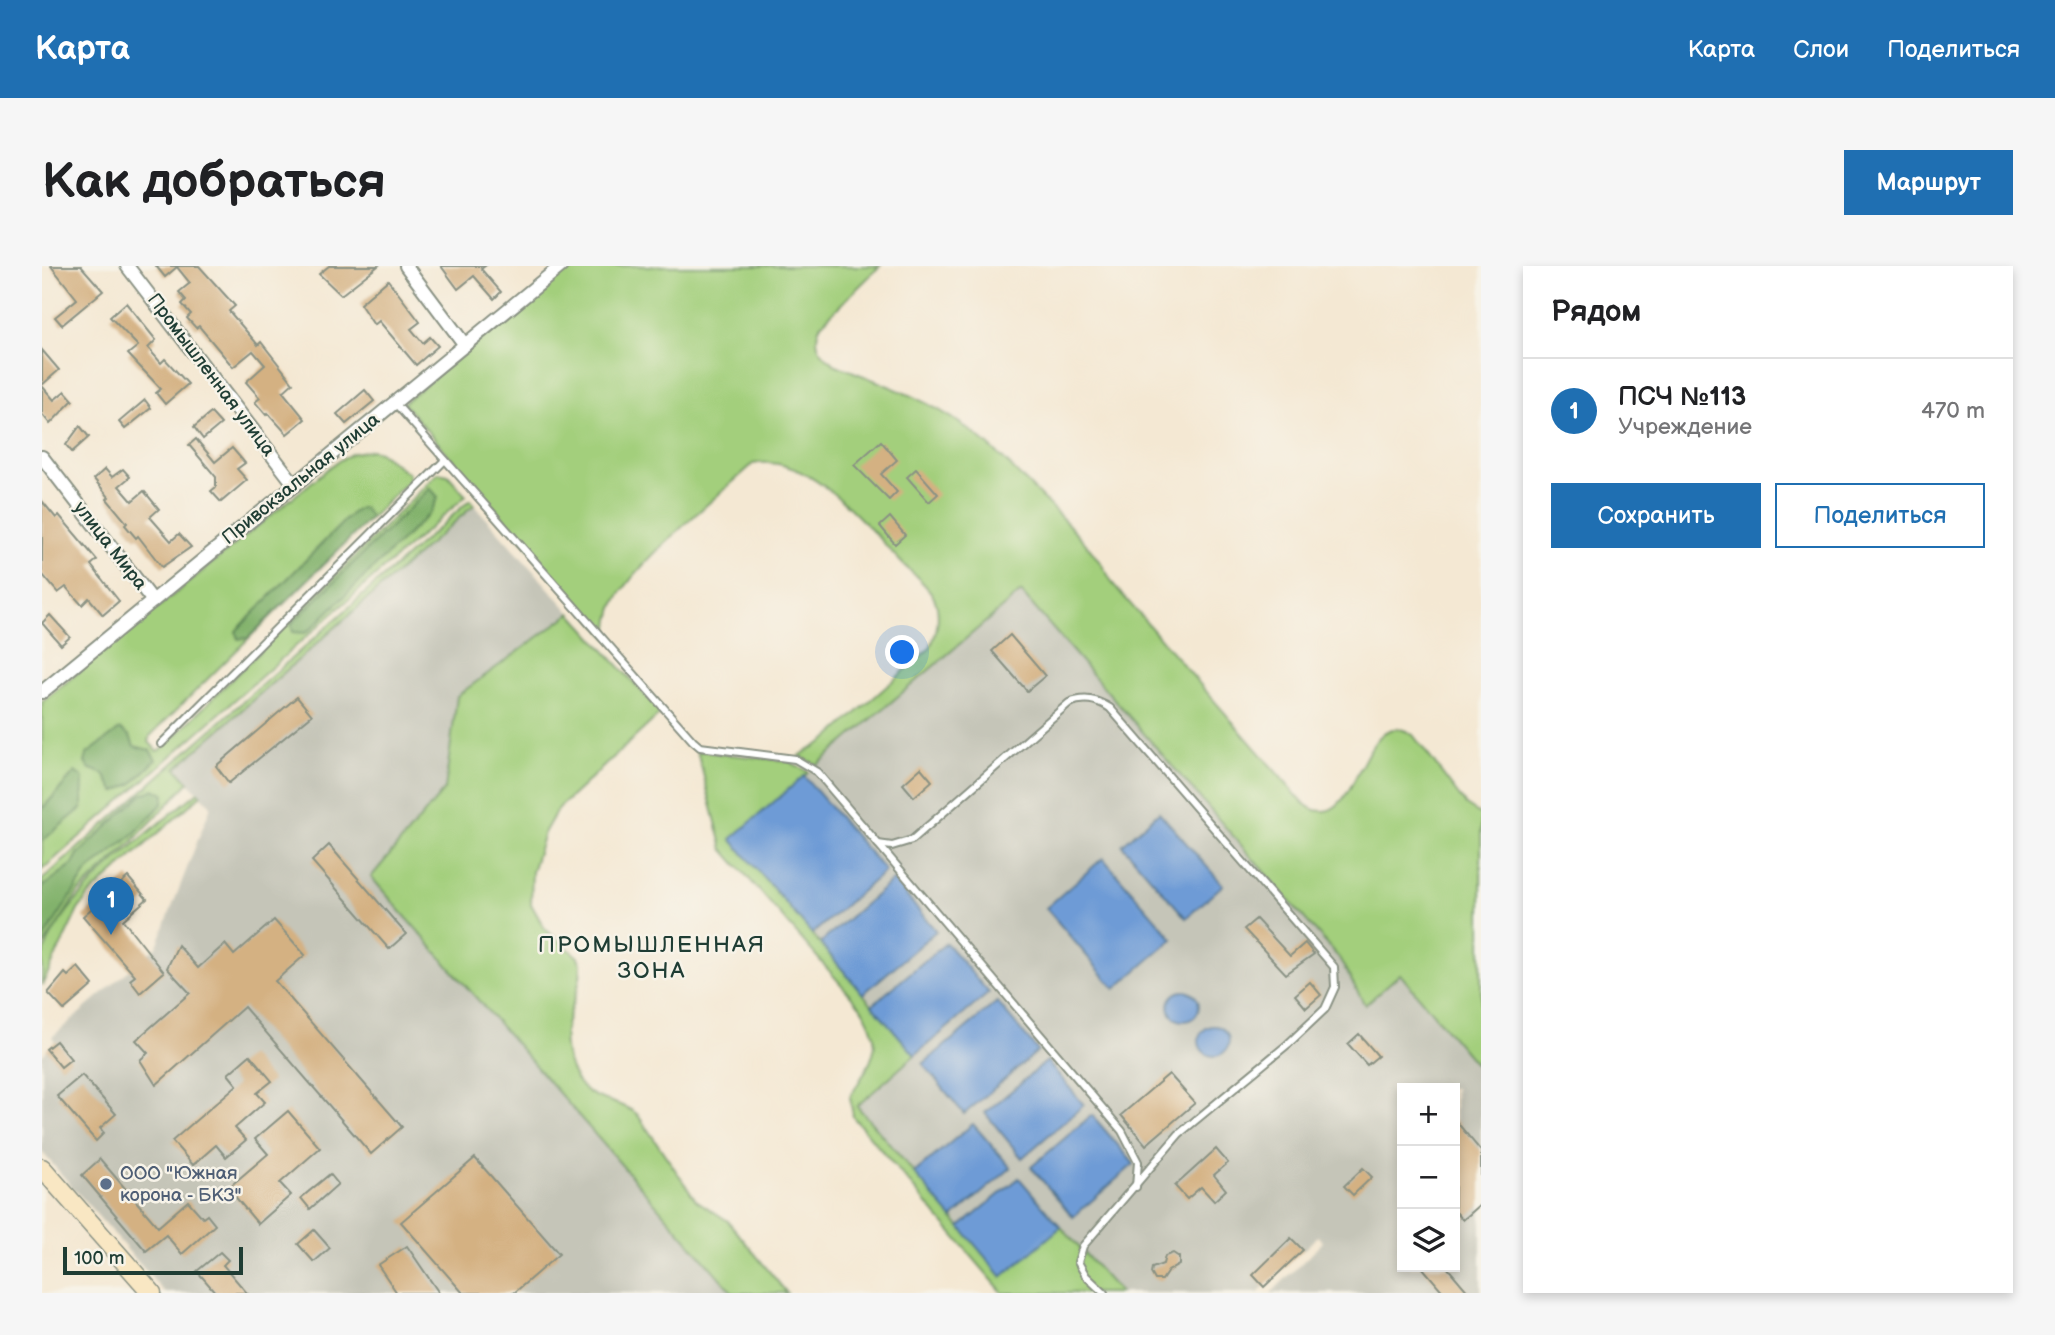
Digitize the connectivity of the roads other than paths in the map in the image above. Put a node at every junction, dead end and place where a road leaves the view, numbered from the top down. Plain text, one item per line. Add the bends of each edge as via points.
1 (127, 266) edge
2 (406, 266) edge
3 (561, 266) edge
4 (465, 345) junction
5 (395, 403) junction
6 (42, 457) edge
7 (445, 460) junction
8 (295, 485) junction
9 (153, 601) junction
10 (42, 692) edge
11 (161, 744) dead end
12 (878, 844) junction
13 (42, 1168) edge
14 (1136, 1187) junction
15 (152, 1293) edge
16 (1104, 1293) edge

1 - 8 street, Промышленная улица
2 - 4 street
3 - 4 street, Привокзальная улица
4 - 5 street, Привокзальная улица
5 - 7 lane
5 - 8 street, Привокзальная улица
6 - 9 street, улица Мира
7 - 11 lane
7 - 12 lane via 692,741 700,747 806,764
8 - 9 street, Привокзальная улица
9 - 10 street, Привокзальная улица
12 - 14 lane via 1122,1131 1138,1162
12 - 14 lane via 892,846 912,840 1069,703 1084,698 1099,701 1110,708 1329,960 1336,980 1325,1009 1179,1133
13 - 15 main road
14 - 16 lane via 1079,1256 1081,1269

